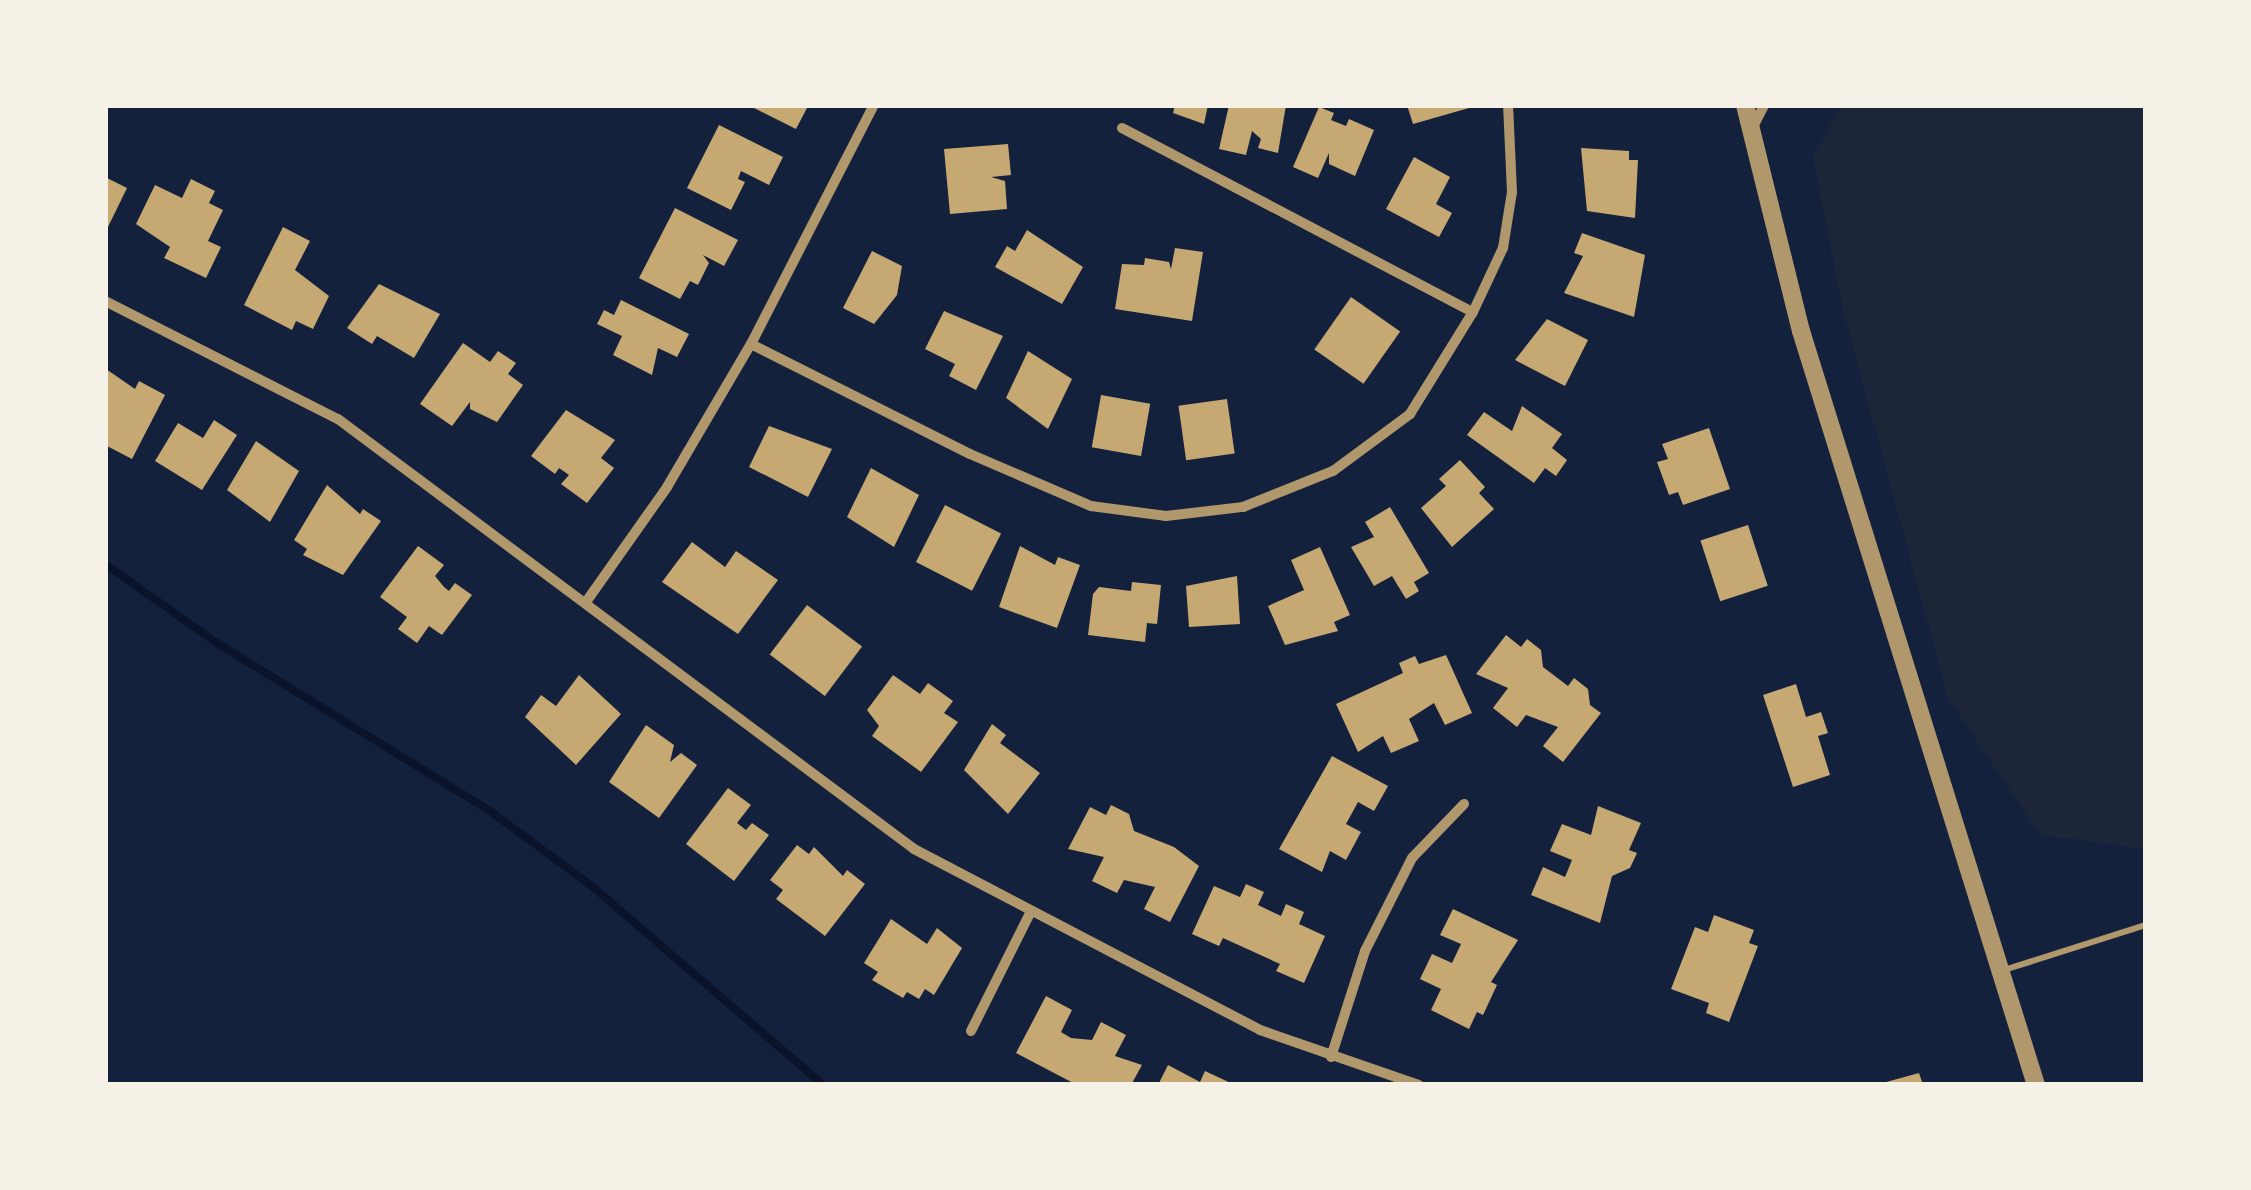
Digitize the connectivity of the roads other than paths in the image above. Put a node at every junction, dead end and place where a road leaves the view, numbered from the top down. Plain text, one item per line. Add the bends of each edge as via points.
1 (874, 105) edge
2 (1508, 105) edge
3 (1744, 105) edge
4 (1764, 105) edge
5 (1122, 128) dead end
6 (1750, 132) junction
7 (105, 301) edge
8 (1473, 312) junction
9 (752, 344) junction
10 (586, 602) junction
11 (1464, 804) dead end
12 (1030, 913) junction
13 (2146, 925) edge
14 (2000, 972) junction
15 (971, 1031) dead end
16 (1330, 1057) junction
17 (1418, 1085) edge
18 (2036, 1085) edge

1 - 9 street
2 - 8 street via 1512,192 1503,248
3 - 6 street
4 - 6 street
5 - 8 street
6 - 14 street via 1801,331
7 - 10 street via 338,420
8 - 9 street via 1410,414 1333,471 1244,507 1166,516 1092,506 970,454
9 - 10 street via 668,487
10 - 12 street via 914,849
11 - 16 street via 1412,858 1365,951
12 - 15 street
12 - 16 street via 1187,995
13 - 14 lane
14 - 18 street
16 - 17 street

